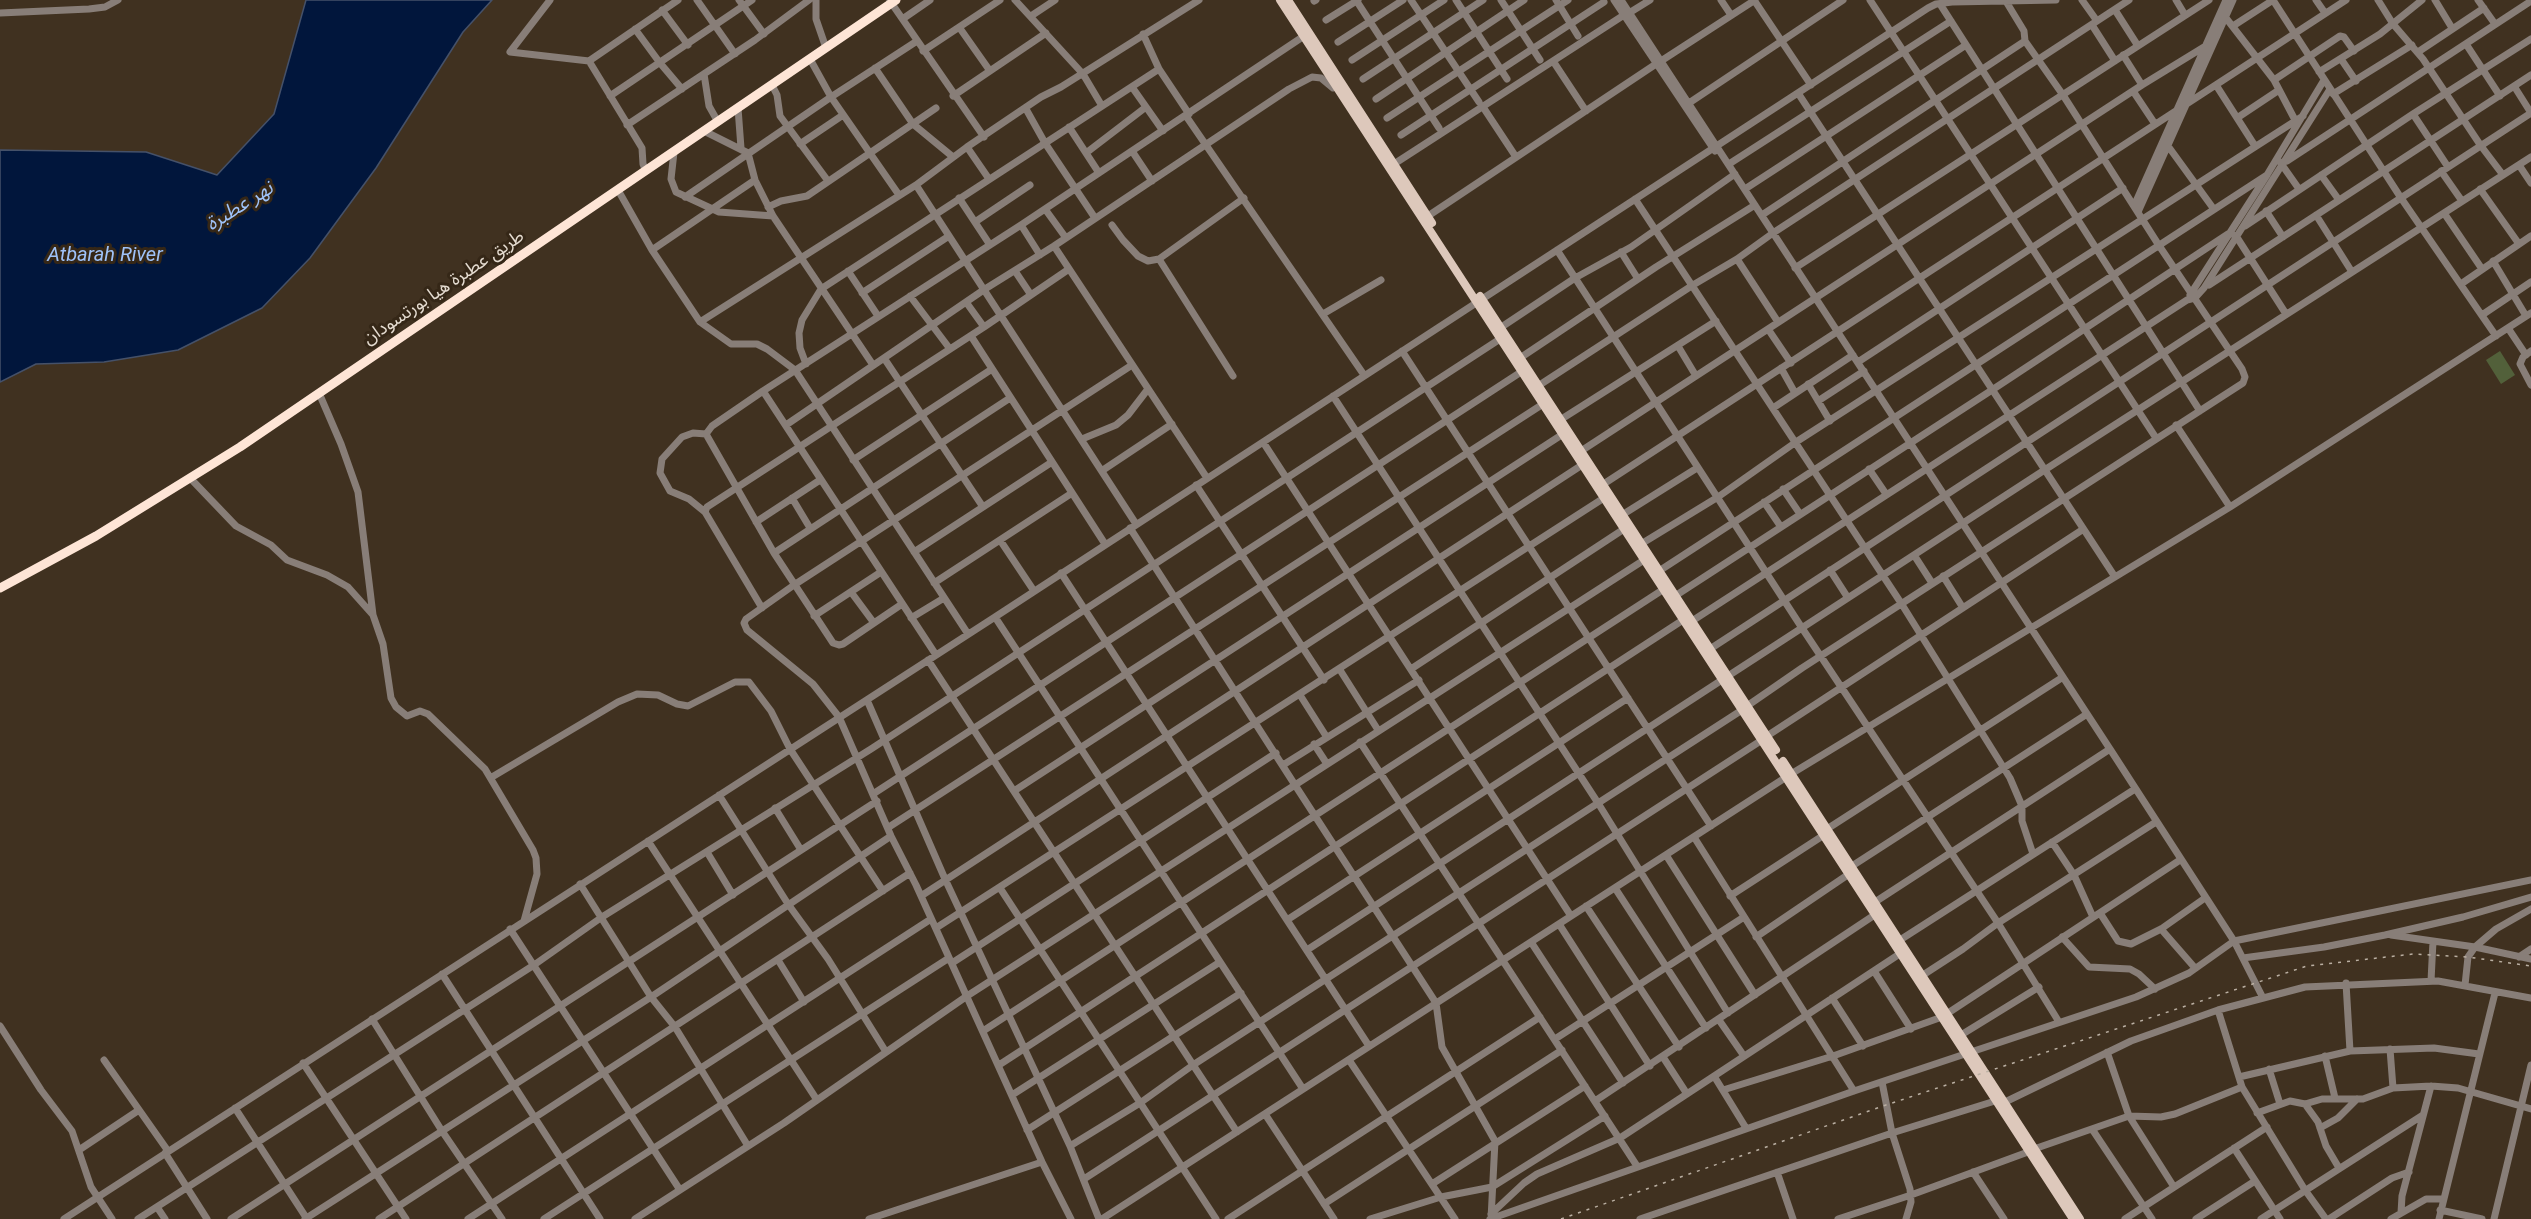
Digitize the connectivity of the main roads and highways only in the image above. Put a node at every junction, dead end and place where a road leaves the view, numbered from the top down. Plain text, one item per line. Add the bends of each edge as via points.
1 (1280, 0) edge
2 (1288, 0) edge
3 (893, 1) edge
4 (1339, 84) junction
5 (1479, 301) junction
6 (1600, 487) junction
7 (1606, 496) junction
8 (0, 588) edge
9 (1688, 621) junction
10 (1725, 679) junction
11 (1850, 870) junction
12 (1945, 1015) junction
13 (1970, 1054) junction
14 (2031, 1150) junction
15 (2073, 1219) edge
16 (2080, 1219) edge

1 - 4 main road
2 - 4 main road
3 - 8 highway, طريق عطبرة هيا بورتسودان via 190,479 88,541
4 - 5 main road
4 - 5 main road via 1428,216
5 - 6 main road via 1581,451
5 - 6 main road via 1521,372
6 - 7 main road
7 - 9 main road via 1644,560
7 - 9 main road via 1659,571
9 - 10 main road
9 - 10 main road via 1710,649
10 - 11 main road
11 - 12 main road
11 - 12 main road via 1900,939
12 - 13 main road
12 - 13 main road
13 - 14 main road
14 - 15 main road
14 - 16 main road

